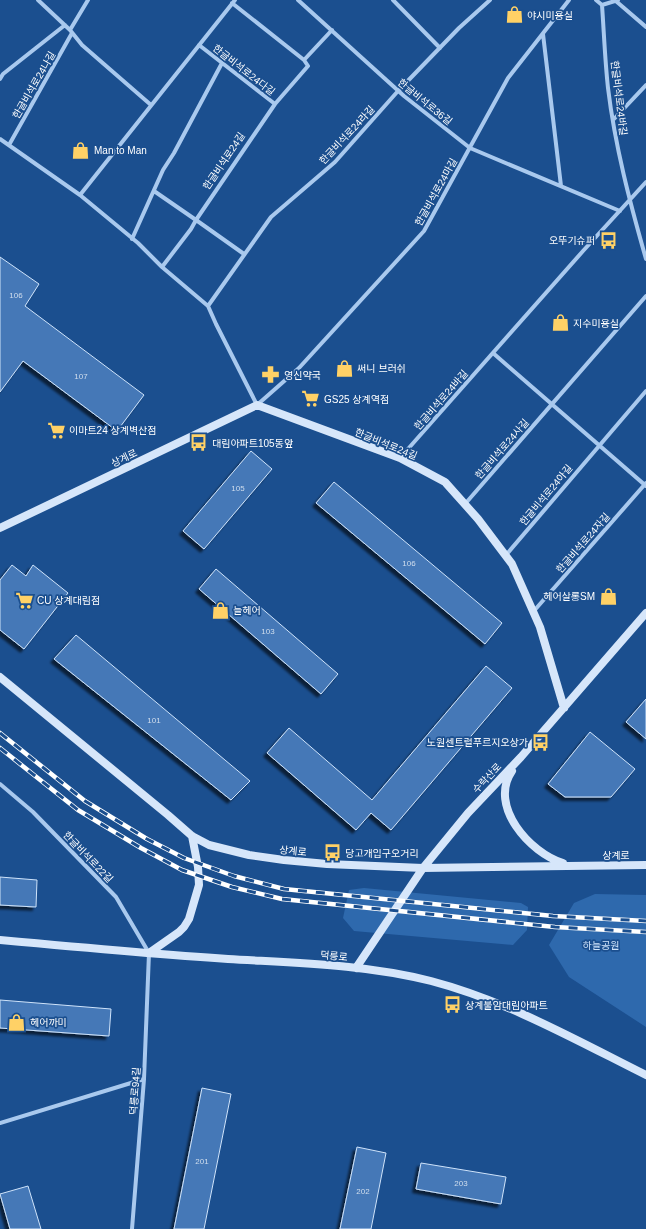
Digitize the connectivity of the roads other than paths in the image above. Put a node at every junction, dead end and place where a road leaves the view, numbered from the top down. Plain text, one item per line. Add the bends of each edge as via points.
1 (38, 0) edge
2 (88, 0) edge
3 (298, 0) edge
4 (393, 0) edge
5 (490, 0) edge
6 (569, 0) edge
7 (596, 0) edge
8 (234, 1) edge
9 (618, 1) edge
10 (602, 5) junction
11 (65, 25) junction
12 (646, 27) edge
13 (332, 30) junction
14 (71, 31) junction
15 (543, 34) junction
16 (199, 45) junction
17 (440, 48) junction
18 (304, 60) junction
19 (222, 63) junction
20 (0, 79) edge
21 (646, 85) edge
22 (398, 91) junction
23 (275, 104) junction
24 (151, 105) junction
25 (613, 120) junction
26 (0, 138) edge
27 (9, 145) junction
28 (470, 148) junction
29 (646, 182) edge
30 (561, 186) junction
31 (154, 191) junction
32 (80, 195) junction
33 (630, 200) junction
34 (620, 210) junction
35 (196, 220) junction
36 (132, 239) junction
37 (244, 254) junction
38 (646, 259) edge
39 (162, 267) junction
40 (646, 296) edge
41 (208, 306) junction
42 (493, 353) junction
43 (646, 390) edge
44 (552, 404) junction
45 (257, 405) junction
46 (599, 445) junction
47 (400, 458) junction
48 (645, 484) edge
49 (465, 504) junction
50 (0, 528) edge
51 (506, 555) junction
52 (533, 612) junction
53 (646, 613) edge
54 (0, 677) edge
55 (564, 708) junction
56 (521, 757) junction
57 (0, 784) edge
58 (192, 836) junction
59 (570, 865) junction
60 (646, 865) edge
61 (423, 868) junction
62 (0, 940) edge
63 (149, 954) junction
64 (356, 968) junction
65 (646, 1075) edge
66 (144, 1079) junction
67 (0, 1123) edge
68 (132, 1229) edge

1 - 11 street
2 - 14 street, 한글비석로24나길
3 - 13 street, 한글비석로36길
4 - 17 street
5 - 17 street, 한글비석로24라길
6 - 15 street, 한글비석로24마길
7 - 10 street
8 - 16 street, 한글비석로24다길
8 - 18 street, 한글비석로24다길
9 - 10 street
9 - 12 street
10 - 25 street, 한글비석로24바길
11 - 14 street
11 - 20 street
13 - 18 street
13 - 22 street, 한글비석로36길
14 - 24 street via 82,45
14 - 27 street, 한글비석로24나길
15 - 28 street, 한글비석로24마길 via 508,78
15 - 30 street
16 - 19 street, 한글비석로24다길
16 - 24 street, 한글비석로24다길
17 - 22 street, 한글비석로24라길
18 - 23 street, 한글비석로24다길 via 308,66
19 - 23 street, 한글비석로24다길
19 - 31 street
21 - 25 street
22 - 28 street, 한글비석로36길
22 - 37 street, 한글비석로24라길 via 335,162 271,217
23 - 35 street, 한글비석로24길
24 - 32 street, 한글비석로24다길
25 - 33 street, 한글비석로24바길
26 - 27 street
27 - 32 street
28 - 30 street, 한글비석로36길
28 - 45 street, 한글비석로24마길 via 424,231 299,368
29 - 33 street, 한글비석로24바길
30 - 34 street, 한글비석로36길
31 - 35 street
31 - 36 street
32 - 36 street
33 - 34 street, 한글비석로24바길
33 - 38 street
34 - 42 street, 한글비석로24바길
35 - 37 street
35 - 39 street, 한글비석로24길
36 - 39 street
37 - 41 street, 한글비석로24라길
39 - 41 street
40 - 44 street, 한글비석로24사길
41 - 45 street
42 - 44 street
42 - 47 street, 한글비석로24바길
43 - 46 street, 한글비석로24아길
44 - 46 street
44 - 49 street, 한글비석로24사길
45 - 47 main road, 한글비석로24길
45 - 50 main road, 상계로
46 - 48 street
46 - 51 street, 한글비석로24아길
47 - 49 main road, 한글비석로24길 via 445,482
48 - 52 street, 한글비석로24자길
49 - 51 main road, 한글비석로24길
51 - 52 main road, 한글비석로24길
52 - 55 main road, 한글비석로24길 via 540,627
53 - 55 main road, 수락산로
54 - 58 main road, 상계로
55 - 56 main road, 수락산로
56 - 59 main road via 505,784 505,804 509,816 534,847 556,861
56 - 61 main road, 수락산로 via 468,813
57 - 63 street, 한글비석로22길 via 33,812 116,897
58 - 61 main road, 상계로 via 209,845 249,856 327,864
58 - 63 main road via 199,886 189,919 179,932
59 - 60 main road, 상계로
59 - 61 main road, 상계로
61 - 64 main road, 수락산로
62 - 63 main road, 덕릉로
63 - 64 main road, 덕릉로
63 - 66 street, 덕릉로94길
64 - 65 main road, 덕릉로 via 432,981 473,994 523,1014
66 - 67 street
66 - 68 street, 덕릉로94길

